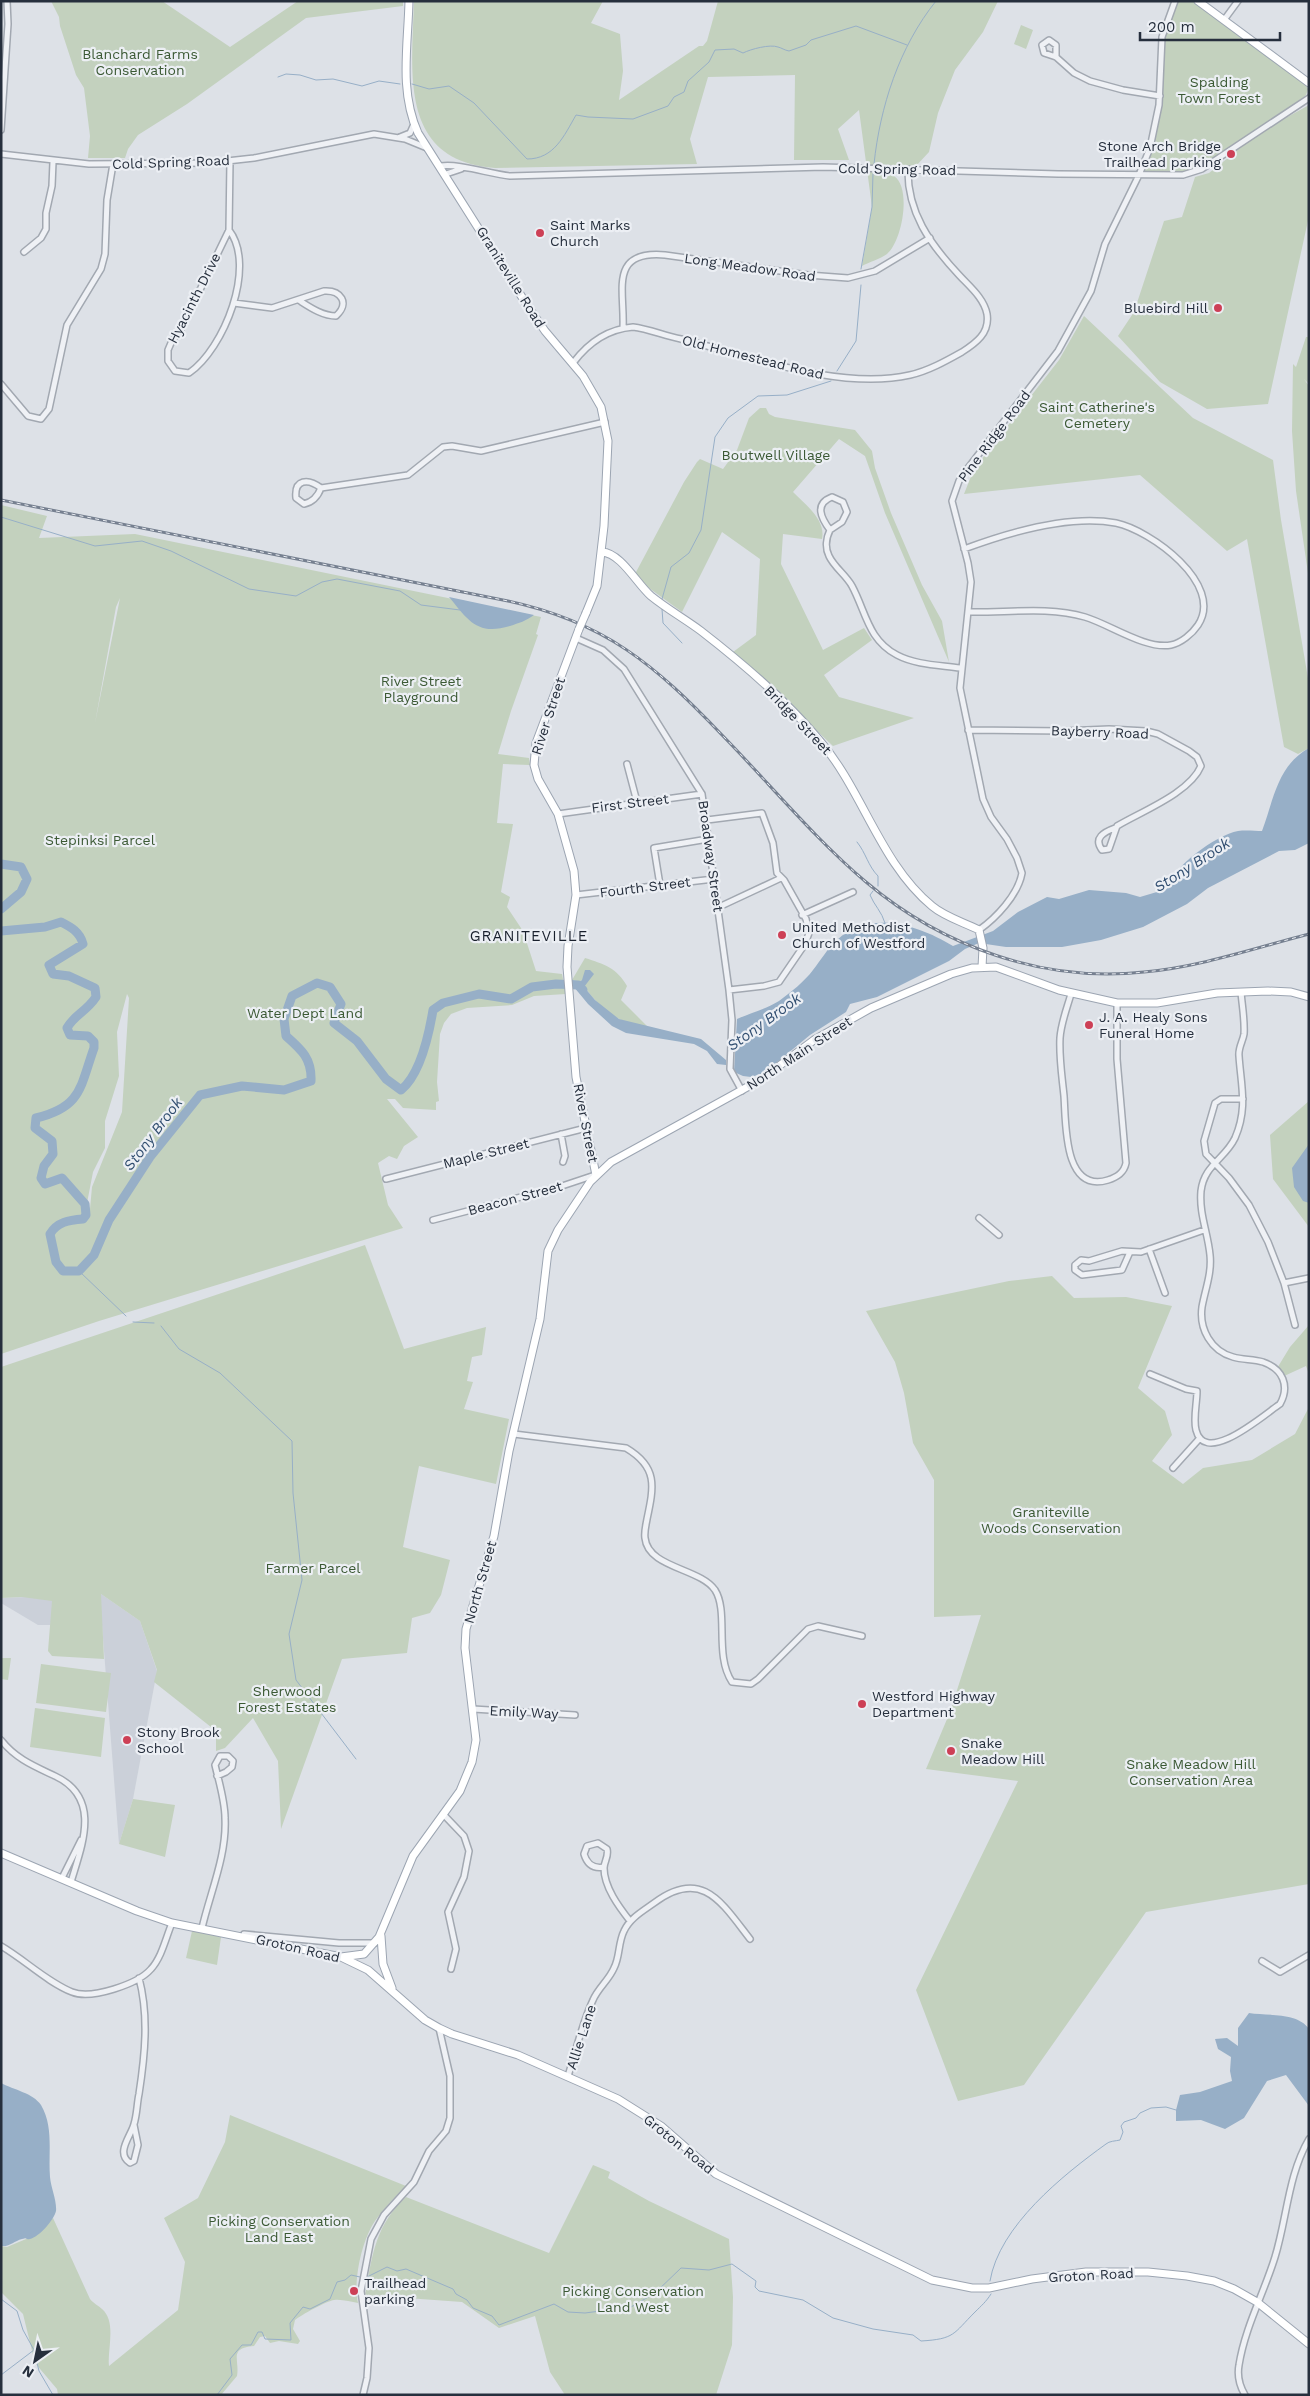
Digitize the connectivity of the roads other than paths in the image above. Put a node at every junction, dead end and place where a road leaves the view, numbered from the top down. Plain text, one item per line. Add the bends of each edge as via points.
1 (7, 1) edge
2 (409, 1) edge
3 (1176, 1) edge
4 (1198, 1) edge
5 (1238, 1) edge
6 (1224, 20) junction
7 (1, 24) edge
8 (8, 24) junction
9 (1056, 57) dead end
10 (1309, 83) edge
11 (1160, 96) junction
12 (1309, 98) edge
13 (413, 121) junction
14 (1, 130) edge
15 (398, 137) junction
16 (428, 148) junction
17 (1, 154) edge
18 (230, 161) junction
19 (53, 162) junction
20 (113, 164) junction
21 (441, 166) junction
22 (464, 168) junction
23 (908, 169) junction
24 (446, 174) junction
25 (1140, 175) junction
26 (229, 230) junction
27 (930, 238) junction
28 (24, 252) dead end
29 (300, 301) junction
30 (234, 303) junction
31 (624, 328) junction
32 (573, 363) junction
33 (1, 384) edge
34 (605, 422) junction
35 (321, 488) junction
36 (830, 530) junction
37 (964, 549) junction
38 (602, 552) junction
39 (968, 612) junction
40 (576, 638) junction
41 (960, 668) junction
42 (968, 730) junction
43 (627, 764) dead end
44 (702, 794) junction
45 (637, 802) junction
46 (558, 814) junction
47 (707, 820) junction
48 (1115, 828) dead end
49 (708, 840) junction
50 (714, 878) junction
51 (781, 878) junction
52 (660, 884) junction
53 (853, 892) dead end
54 (576, 896) junction
55 (718, 907) junction
56 (802, 915) junction
57 (980, 932) junction
58 (982, 967) junction
59 (729, 990) junction
60 (1241, 992) junction
61 (1071, 994) junction
62 (1309, 997) edge
63 (1117, 1003) junction
64 (742, 1091) junction
65 (1243, 1099) junction
66 (586, 1128) junction
67 (561, 1134) junction
68 (564, 1162) dead end
69 (1213, 1163) junction
70 (596, 1175) junction
71 (386, 1179) dead end
72 (979, 1218) dead end
73 (433, 1220) dead end
74 (1204, 1230) junction
75 (999, 1236) dead end
76 (1149, 1249) junction
77 (1130, 1252) junction
78 (1309, 1278) edge
79 (1284, 1283) junction
80 (1165, 1293) dead end
81 (1295, 1325) dead end
82 (1150, 1374) dead end
83 (514, 1434) junction
84 (1200, 1438) junction
85 (1172, 1468) dead end
86 (862, 1636) dead end
87 (473, 1709) junction
88 (575, 1715) dead end
89 (1, 1740) edge
90 (217, 1776) dead end
91 (443, 1814) junction
92 (85, 1833) junction
93 (1, 1853) edge
94 (604, 1866) junction
95 (62, 1878) junction
96 (71, 1882) junction
97 (630, 1921) junction
98 (172, 1923) junction
99 (202, 1928) junction
100 (226, 1933) junction
101 (381, 1933) junction
102 (750, 1939) dead end
103 (375, 1942) junction
104 (1, 1946) edge
105 (1309, 1955) edge
106 (341, 1957) junction
107 (1262, 1961) dead end
108 (451, 1969) dead end
109 (139, 1978) junction
110 (393, 1991) junction
111 (439, 2028) junction
112 (568, 2076) junction
113 (134, 2125) junction
114 (1309, 2139) edge
115 (1257, 2302) junction
116 (1307, 2340) edge
117 (363, 2395) edge
118 (1245, 2395) edge

1 - 8 street
2 - 13 main road, Graniteville Road via 406,78
3 - 11 street, Pine Ridge Road via 1162,37
4 - 6 main road
5 - 6 street
6 - 10 main road
7 - 8 street
8 - 14 street
9 - 11 street via 1074,72 1096,83
11 - 25 street, Pine Ridge Road via 1154,133
12 - 25 street, Cold Spring Road via 1202,169 1184,175
13 - 15 street via 410,133
13 - 16 main road, Graniteville Road
15 - 16 street, Cold Spring Road
15 - 18 street, Cold Spring Road via 359,136
16 - 21 main road, Graniteville Road
17 - 19 street, Cold Spring Road
18 - 20 street, Cold Spring Road
18 - 26 street, Hyacinth Drive
19 - 20 street, Cold Spring Road
19 - 28 street via 46,229 41,238
20 - 33 street via 101,269 67,325 49,409 41,419 28,416
21 - 22 street, Cold Spring Road
21 - 24 main road, Graniteville Road
22 - 23 street, Cold Spring Road via 510,176 823,167
22 - 24 street, Cold Spring Road
23 - 25 street, Cold Spring Road
23 - 27 street, Old Homestead Road via 912,205
24 - 32 main road, Graniteville Road via 527,305
25 - 37 street, Pine Ridge Road via 1104,244 1091,291 1066,339 959,481 952,501
26 - 30 street, Hyacinth Drive via 235,236 239,261
26 - 30 street, Hyacinth Drive via 168,350 168,361 176,371 189,373 197,367 224,331
27 - 31 street, Long Meadow Road via 875,271 848,278 665,255 642,256 628,266 622,278
27 - 31 street, Old Homestead Road via 982,301 988,320 984,332 973,345 946,361 911,375 831,376 639,328
29 - 29 street via 330,316 336,316 343,307 340,294 333,290
29 - 30 street via 272,308
31 - 32 street, Old Homestead Road via 599,338
32 - 34 main road, Graniteville Road via 594,392
34 - 35 street via 481,451 443,447 408,475
34 - 38 main road, Graniteville Road via 608,451
35 - 35 street via 309,503 304,504 296,498 298,483 310,482
36 - 36 street via 822,520 820,508 832,497 843,502 847,512 842,522
36 - 41 street via 828,555 852,586 875,638 903,658
37 - 39 street, Pine Ridge Road via 970,582
37 - 39 street via 1041,525 1119,524 1152,539 1177,561 1197,581 1204,602 1195,628 1182,640 1166,646 1148,643 1098,621 1066,612
38 - 40 main road, River Street, bridge via 597,586
38 - 57 main road, Bridge Street via 618,559 644,590 717,644 800,719 845,772 888,854 905,878 932,906
39 - 41 street, Pine Ridge Road
40 - 44 street, Broadway Street via 603,650 624,670
40 - 46 main road, River Street via 534,752 538,778
41 - 42 street, Pine Ridge Road via 960,688
42 - 48 street, Bayberry Road via 1146,731 1172,741 1197,757 1201,766 1191,780 1164,801
42 - 57 street, Pine Ridge Road via 983,799 991,818 1017,858 1022,873 1012,896
43 - 45 street
44 - 45 street, First Street
44 - 47 street, Broadway Street
45 - 46 street, First Street
46 - 54 main road, River Street via 572,863
47 - 49 street, Broadway Street
47 - 51 street via 762,813
49 - 50 street, Broadway Street
49 - 52 street via 654,848
50 - 52 street, Fourth Street
50 - 55 street, Broadway Street
51 - 55 street
51 - 56 street
52 - 54 street, Fourth Street
53 - 56 street
54 - 66 main road, River Street via 568,978 576,1077
55 - 59 street, Broadway Street
56 - 59 street via 806,919 808,938 781,980 764,986
57 - 58 main road
58 - 61 main road, North Main Street via 1002,969
58 - 64 main road, North Main Street via 951,974 878,1004 818,1038
59 - 64 street, Broadway Street via 732,1020 730,1069
60 - 62 main road, North Main Street via 1291,992
60 - 63 main road, North Main Street via 1157,1002
60 - 65 street via 1244,1033 1238,1054
61 - 63 main road, North Main Street
61 - 63 street via 1060,1037 1066,1135 1074,1165 1083,1177 1093,1182 1116,1177 1126,1163
64 - 70 main road, North Main Street via 611,1162
65 - 69 street via 1236,1137
65 - 69 street via 1221,1099 1215,1104 1204,1141 1206,1154
66 - 67 street, Maple Street
66 - 70 main road, River Street
67 - 68 street
67 - 71 street, Maple Street
69 - 74 street via 1201,1192
69 - 79 street via 1250,1205
70 - 73 street, Beacon Street
70 - 83 main road, North Street via 558,1230 548,1251 540,1319
72 - 75 street
74 - 76 street
74 - 84 street via 1210,1268 1201,1318 1209,1340 1225,1354 1264,1362 1276,1370 1286,1386 1280,1404 1225,1442 1209,1444
76 - 77 street
76 - 80 street
77 - 77 street via 1081,1260 1075,1265 1075,1270 1082,1275 1122,1270
78 - 79 street
79 - 81 street
82 - 84 street via 1198,1391 1195,1428
83 - 86 street via 626,1448 639,1456 652,1477 653,1490 644,1536 647,1547 654,1556 709,1584 716,1592 723,1662 725,1673 732,1682 751,1684 808,1629 818,1626
83 - 87 main road, North Street via 492,1545 466,1629 465,1648
84 - 85 street
87 - 88 street, Emily Way
87 - 91 main road, North Street via 476,1740 472,1762 460,1790
89 - 92 street via 18,1757 72,1787 84,1812
90 - 99 street via 225,1832
91 - 101 main road, North Street via 413,1856
91 - 108 street via 464,1836 469,1851 464,1877 448,1912 456,1950
92 - 95 street
92 - 96 street
93 - 95 main road, Groton Road
94 - 94 street via 607,1849 598,1843 587,1846 584,1854 588,1863 594,1867
94 - 97 street via 613,1897
95 - 96 main road, Groton Road
96 - 98 main road, Groton Road
97 - 102 street via 669,1893 687,1887 698,1888 719,1900
97 - 112 street, Allie Lane via 623,1932 613,1972 592,2001
98 - 99 main road, Groton Road
98 - 109 street via 151,1969
99 - 100 main road, Groton Road
100 - 103 street via 339,1944
100 - 106 main road, Groton Road
101 - 103 main road, North Street
101 - 110 main road via 382,1957
103 - 106 main road, North Street via 364,1954
104 - 109 street via 75,1994 116,1989
105 - 107 street via 1280,1972
106 - 110 main road, Groton Road via 368,1970
109 - 113 street via 146,2021
110 - 111 main road, Groton Road
111 - 112 main road, Groton Road
111 - 117 street via 450,2076 450,2118 446,2131 429,2151 414,2182 384,2214 371,2239 361,2291 369,2348
112 - 115 main road, Groton Road via 646,2115 716,2174 932,2280 989,2288 1071,2273 1170,2274 1225,2285
113 - 113 street via 124,2146 124,2154 130,2163 134,2162 138,2152
114 - 115 street via 1299,2158 1274,2259
115 - 116 main road, Groton Road
115 - 118 street via 1239,2366 1238,2379

